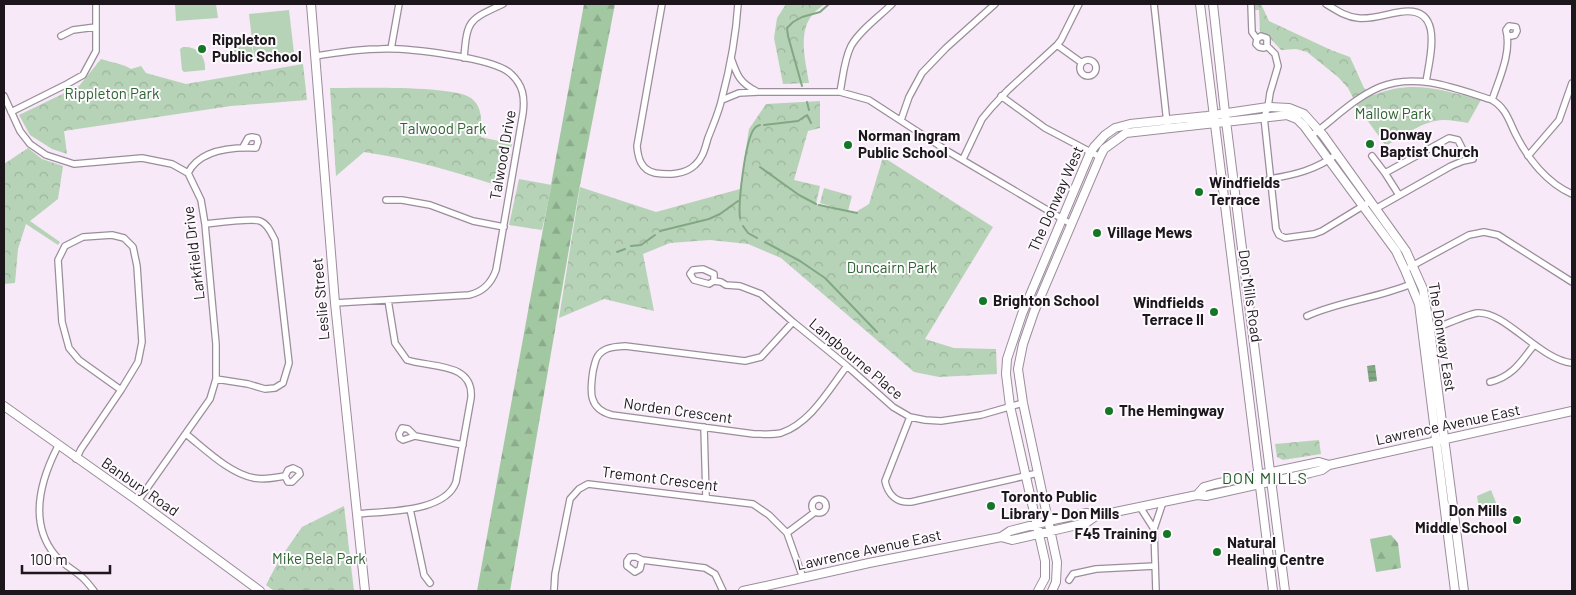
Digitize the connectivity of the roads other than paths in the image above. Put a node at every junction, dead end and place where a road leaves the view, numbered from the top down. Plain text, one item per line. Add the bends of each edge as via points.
1 (96, 4) edge
2 (311, 4) edge
3 (398, 4) edge
4 (503, 4) edge
5 (662, 4) edge
6 (738, 4) edge
7 (892, 4) edge
8 (995, 4) edge
9 (1079, 4) edge
10 (1154, 4) edge
11 (1200, 4) edge
12 (1214, 4) edge
13 (1251, 4) edge
14 (1326, 4) edge
15 (96, 27) junction
16 (1508, 35) dead end
17 (61, 36) dead end
18 (1057, 45) junction
19 (391, 49) junction
20 (315, 56) junction
21 (464, 58) junction
22 (730, 58) junction
23 (1082, 63) dead end
24 (1426, 82) junction
25 (1572, 83) edge
26 (758, 92) junction
27 (840, 92) junction
28 (4, 96) edge
29 (1001, 96) junction
30 (722, 100) junction
31 (1492, 100) junction
32 (1268, 106) junction
33 (11, 112) junction
34 (1225, 113) junction
35 (1213, 115) junction
36 (1264, 117) junction
37 (901, 120) junction
38 (1227, 123) junction
39 (1167, 124) junction
40 (1215, 124) junction
41 (1319, 130) junction
42 (1311, 136) junction
43 (243, 147) dead end
44 (1090, 153) junction
45 (1337, 154) junction
46 (1372, 156) dead end
47 (1528, 156) junction
48 (1100, 157) junction
49 (963, 160) junction
50 (1329, 160) junction
51 (188, 173) junction
52 (1386, 173) junction
53 (1269, 179) junction
54 (1572, 194) edge
55 (1398, 195) junction
56 (386, 200) dead end
57 (1371, 201) junction
58 (1364, 206) junction
59 (1377, 208) junction
60 (1061, 220) junction
61 (205, 224) junction
62 (1071, 224) junction
63 (504, 227) junction
64 (1414, 265) junction
65 (1405, 270) junction
66 (714, 281) dead end
67 (1572, 282) edge
68 (1411, 284) junction
69 (388, 300) junction
70 (335, 303) junction
71 (1307, 316) dead end
72 (792, 322) junction
73 (1426, 332) junction
74 (1014, 336) junction
75 (1024, 339) junction
76 (1534, 345) junction
77 (1572, 362) edge
78 (847, 366) junction
79 (216, 379) junction
80 (1490, 382) dead end
81 (121, 390) junction
82 (1023, 403) junction
83 (4, 406) edge
84 (1010, 406) junction
85 (1572, 411) edge
86 (910, 416) junction
87 (704, 427) junction
88 (186, 434) junction
89 (415, 436) dead end
90 (1441, 441) junction
91 (463, 445) junction
92 (58, 446) junction
93 (76, 459) junction
94 (1329, 465) junction
95 (1270, 472) junction
96 (1038, 474) junction
97 (1026, 475) junction
98 (1258, 475) junction
99 (285, 476) dead end
100 (1272, 482) junction
101 (1259, 484) junction
102 (1197, 495) junction
103 (706, 497) junction
104 (138, 501) junction
105 (1163, 502) junction
106 (1140, 507) junction
107 (410, 509) junction
108 (814, 512) dead end
109 (357, 514) junction
110 (1096, 516) junction
111 (1047, 522) junction
112 (1036, 524) junction
113 (1154, 529) junction
114 (1050, 531) junction
115 (787, 533) junction
116 (1039, 534) junction
117 (1001, 537) junction
118 (1454, 545) junction
119 (642, 560) dead end
120 (1155, 566) junction
121 (804, 578) junction
122 (1069, 580) dead end
123 (430, 582) dead end
124 (94, 591) edge
125 (260, 591) edge
126 (365, 591) edge
127 (554, 591) edge
128 (723, 591) edge
129 (743, 591) edge
130 (1038, 591) edge
131 (1052, 591) edge
132 (1156, 591) edge
133 (1273, 591) edge
134 (1285, 591) edge
135 (1454, 591) edge
136 (1464, 591) edge

1 - 15 street
2 - 20 main road, Leslie Street
3 - 19 street
4 - 21 street via 480,14 471,22
5 - 30 street via 638,139 639,160 644,167 664,174 696,165 706,148
6 - 22 street
7 - 27 street via 852,45
8 - 37 street via 922,73
9 - 18 street
10 - 39 street
11 - 35 main road, Don Mills Road
12 - 34 main road, Don Mills Road
13 - 32 street via 1252,32 1257,39 1265,37 1278,66
14 - 24 street via 1355,18 1409,11 1427,19 1432,35
15 - 17 street via 74,30
15 - 33 street via 96,51 82,76
16 - 31 street
18 - 23 street
18 - 29 street
19 - 20 street, Talwood Drive
19 - 21 street, Talwood Drive
20 - 70 main road, Leslie Street
21 - 63 street, Talwood Drive via 506,70 519,83 524,97
22 - 26 street via 744,85
22 - 30 street
24 - 31 street
24 - 41 street via 1400,82 1381,87 1346,108
25 - 47 street via 1556,125
26 - 27 street
26 - 30 street via 739,93
27 - 37 street via 869,100
28 - 33 street
29 - 44 street via 1046,128
29 - 49 street via 982,119
31 - 47 street via 1506,113
32 - 34 main road, The Donway East
32 - 36 street
32 - 41 main road, The Donway East via 1304,114
33 - 51 street via 30,144 66,163 142,158 172,164
34 - 35 main road, The Donway West
34 - 38 main road, Don Mills Road
35 - 39 main road, The Donway West
35 - 40 main road, Don Mills Road
36 - 38 main road, The Donway East
36 - 42 main road, The Donway East via 1287,115 1298,119
36 - 53 street
37 - 49 street
38 - 40 main road, The Donway West
38 - 95 main road, Don Mills Road
39 - 40 main road, The Donway West
39 - 44 main road, The Donway West via 1130,124 1115,128
39 - 48 main road, The Donway West via 1126,133 1104,149
40 - 98 main road, Don Mills Road
41 - 42 street
41 - 45 main road, The Donway East
42 - 50 main road, The Donway East
43 - 51 street via 212,153 197,160
44 - 48 street
44 - 60 main road, The Donway West
45 - 50 street
45 - 57 main road, The Donway East
46 - 52 street
47 - 54 street via 1538,169
48 - 62 main road, The Donway West
49 - 60 street
50 - 53 street via 1302,173
50 - 58 main road, The Donway East
51 - 61 street, Larkfield Drive via 201,200
52 - 55 street
52 - 55 street via 1449,138 1458,140 1470,160
53 - 58 street via 1276,229 1285,238 1322,231
55 - 59 street
56 - 63 street via 430,205
57 - 58 street
57 - 59 main road, The Donway East
58 - 65 main road, The Donway East
59 - 64 main road, The Donway East
60 - 62 street
60 - 74 main road, The Donway West
61 - 79 street, Larkfield Drive
61 - 79 street via 249,220 260,221 268,227 275,240 289,363 283,383 275,388
62 - 75 main road, The Donway West
63 - 69 street, Talwood Drive via 494,277 481,290 468,295
64 - 65 street
64 - 67 street via 1469,235 1484,232 1498,236
64 - 73 main road, The Donway East via 1423,289
65 - 68 main road, The Donway East
66 - 72 street, Langbourne Place via 761,294
68 - 71 street
68 - 73 main road, The Donway East
69 - 70 street, Talwood Drive
69 - 91 street via 395,343 407,360 454,369 469,381 472,388
70 - 109 main road, Leslie Street
72 - 78 street, Langbourne Place
72 - 87 street, Norden Crescent via 762,357 751,360 625,346 612,346 598,355 590,386 592,400 603,412
73 - 76 street via 1473,314 1484,314 1496,318
73 - 90 main road, The Donway East
74 - 75 main road
74 - 84 main road, The Donway West via 1006,363
75 - 82 main road, The Donway West via 1018,369
76 - 77 street via 1561,360
76 - 80 street via 1510,374
78 - 86 street, Langbourne Place via 893,407
78 - 87 street, Norden Crescent via 811,413 783,432 754,434
79 - 88 street, Larkfield Drive via 210,399
81 - 81 street via 79,360 70,348 62,322 58,260 65,246 83,237 112,234 124,238 133,247 142,342 138,362
81 - 93 street
82 - 84 street, Langbourne Place
82 - 96 main road, The Donway West
83 - 92 main road, Banbury Road
84 - 86 street, Langbourne Place via 981,415 941,421
84 - 97 main road, The Donway West
85 - 90 main road, Lawrence Avenue East
86 - 97 street via 885,481 892,496 902,503
87 - 103 street
88 - 99 street via 236,473 268,479
88 - 104 street, Larkfield Drive
89 - 91 street
90 - 94 main road, Lawrence Avenue East
90 - 118 main road, The Donway East
91 - 107 street via 454,489 438,502
92 - 93 main road, Banbury Road
92 - 124 street via 41,486 41,528 54,554
93 - 104 main road, Banbury Road
94 - 95 main road, Lawrence Avenue East via 1319,462
94 - 100 main road, Lawrence Avenue East via 1322,470
95 - 98 main road, Lawrence Avenue East
95 - 100 main road, Don Mills Road
96 - 97 street
96 - 111 main road, The Donway West
97 - 112 main road, The Donway West
98 - 101 main road, Don Mills Road
98 - 102 main road, Lawrence Avenue East via 1204,487
100 - 101 main road, Lawrence Avenue East
100 - 134 main road, Don Mills Road
101 - 102 main road, Lawrence Avenue East via 1206,496
101 - 133 main road, Don Mills Road
102 - 105 main road, Lawrence Avenue East
103 - 115 street, Tremont Crescent via 753,504
103 - 127 street, Tremont Crescent via 588,484 579,488 570,499
104 - 125 main road, Banbury Road
105 - 106 main road, Lawrence Avenue East
105 - 113 street
106 - 110 main road, Lawrence Avenue East
106 - 113 street
107 - 109 street
107 - 123 street via 424,574
108 - 115 street
109 - 126 main road, Leslie Street
110 - 111 main road, Lawrence Avenue East via 1086,513
110 - 114 main road, Lawrence Avenue East via 1086,523
111 - 112 main road, Lawrence Avenue East
111 - 114 main road, The Donway West
112 - 116 main road, The Donway West
112 - 117 main road, Lawrence Avenue East
113 - 120 street
114 - 116 main road, Lawrence Avenue East
114 - 131 main road, The Donway West via 1057,569
115 - 121 street, Tremont Crescent
116 - 117 main road, Lawrence Avenue East via 1012,540
116 - 130 main road, The Donway West via 1046,571
117 - 121 main road, Lawrence Avenue East
118 - 135 main road, The Donway East
118 - 136 main road, The Donway East
119 - 128 street via 704,568 715,574
120 - 122 street via 1096,569 1073,574
120 - 132 street
121 - 129 main road, Lawrence Avenue East

